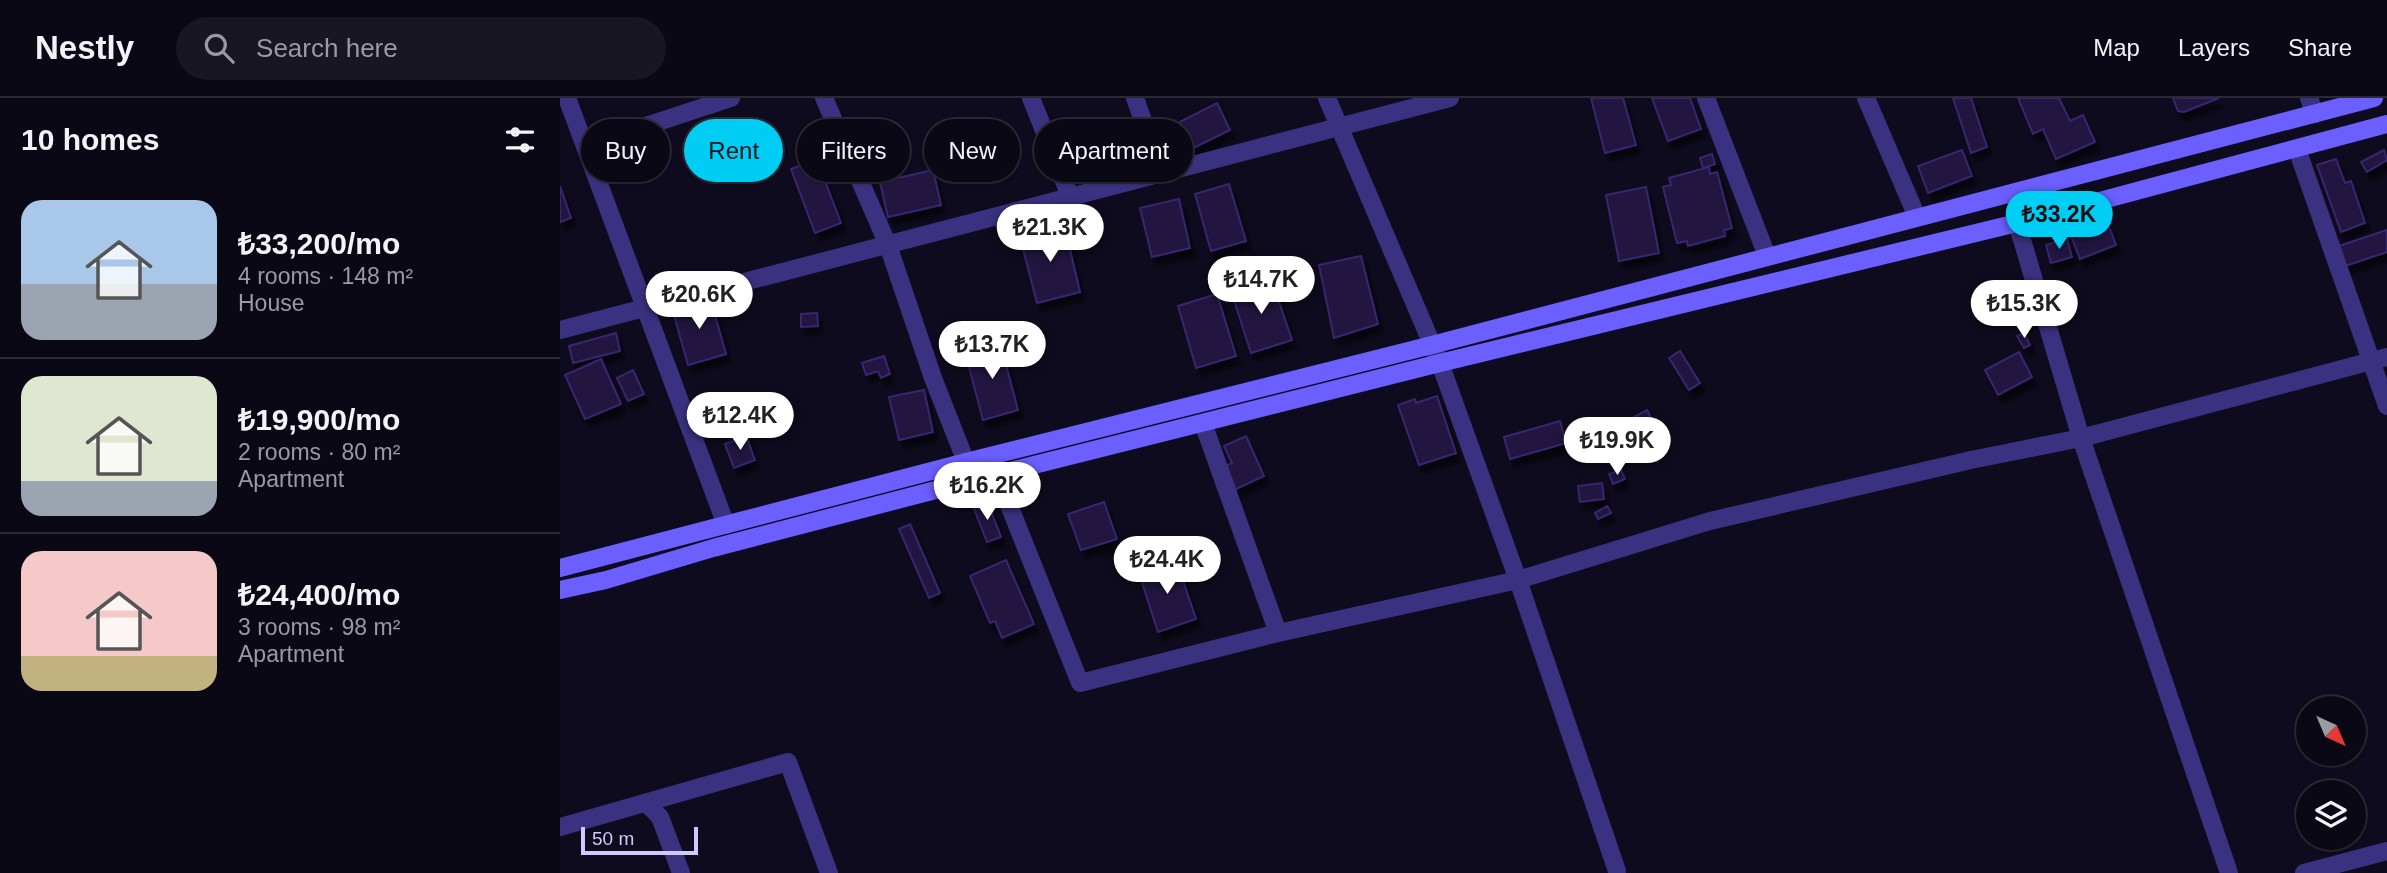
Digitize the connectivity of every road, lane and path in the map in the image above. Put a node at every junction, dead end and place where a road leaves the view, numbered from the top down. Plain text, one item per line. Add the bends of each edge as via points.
1 (567, 98) edge
2 (731, 98) edge
3 (824, 98) edge
4 (1031, 98) edge
5 (1135, 98) edge
6 (1327, 98) edge
7 (1450, 98) edge
8 (1706, 98) edge
9 (1866, 98) edge
10 (2374, 98) edge
11 (2312, 106) edge
12 (667, 119) edge
13 (1142, 119) edge
14 (2387, 124) edge
15 (1337, 126) junction
16 (581, 135) edge
17 (2297, 149) junction
18 (1193, 164) edge
19 (598, 182) edge
20 (1123, 182) edge
21 (1070, 196) junction
22 (1917, 217) junction
23 (2017, 223) junction
24 (888, 245) junction
25 (1767, 256) junction
26 (644, 306) junction
27 (560, 330) edge
28 (1432, 345) junction
29 (2379, 359) edge
30 (1440, 363) junction
31 (2387, 406) edge
32 (1203, 424) junction
33 (2081, 438) junction
34 (966, 462) junction
35 (997, 475) junction
36 (726, 525) junction
37 (560, 568) edge
38 (1518, 580) junction
39 (560, 590) edge
40 (1278, 634) junction
41 (647, 804) junction
42 (560, 827) edge
43 (2387, 851) edge
44 (1617, 871) dead end
45 (681, 873) edge
46 (829, 873) edge
47 (2229, 873) edge
48 (2304, 873) edge

1 - 16 street
2 - 12 street
3 - 24 street
4 - 21 street
5 - 13 street
6 - 15 street
7 - 15 street
8 - 25 street
9 - 22 street
10 - 11 street
11 - 22 street
14 - 17 street
15 - 18 street
15 - 28 street
17 - 23 street
17 - 29 street
19 - 26 street
20 - 21 street
21 - 24 street
22 - 25 street
23 - 30 street
23 - 33 street
24 - 26 street
24 - 34 street
25 - 28 street
26 - 27 street
26 - 36 street
28 - 30 street
28 - 34 street
29 - 31 street
29 - 33 street
30 - 32 street
30 - 38 street
32 - 35 street
32 - 40 street
33 - 38 street via 1710,521
33 - 47 street
34 - 36 street
35 - 39 street
35 - 40 street via 1080,682
36 - 37 street
38 - 40 street
38 - 44 street
41 - 42 street
41 - 45 street via 660,817
41 - 46 street via 788,762
43 - 48 street

